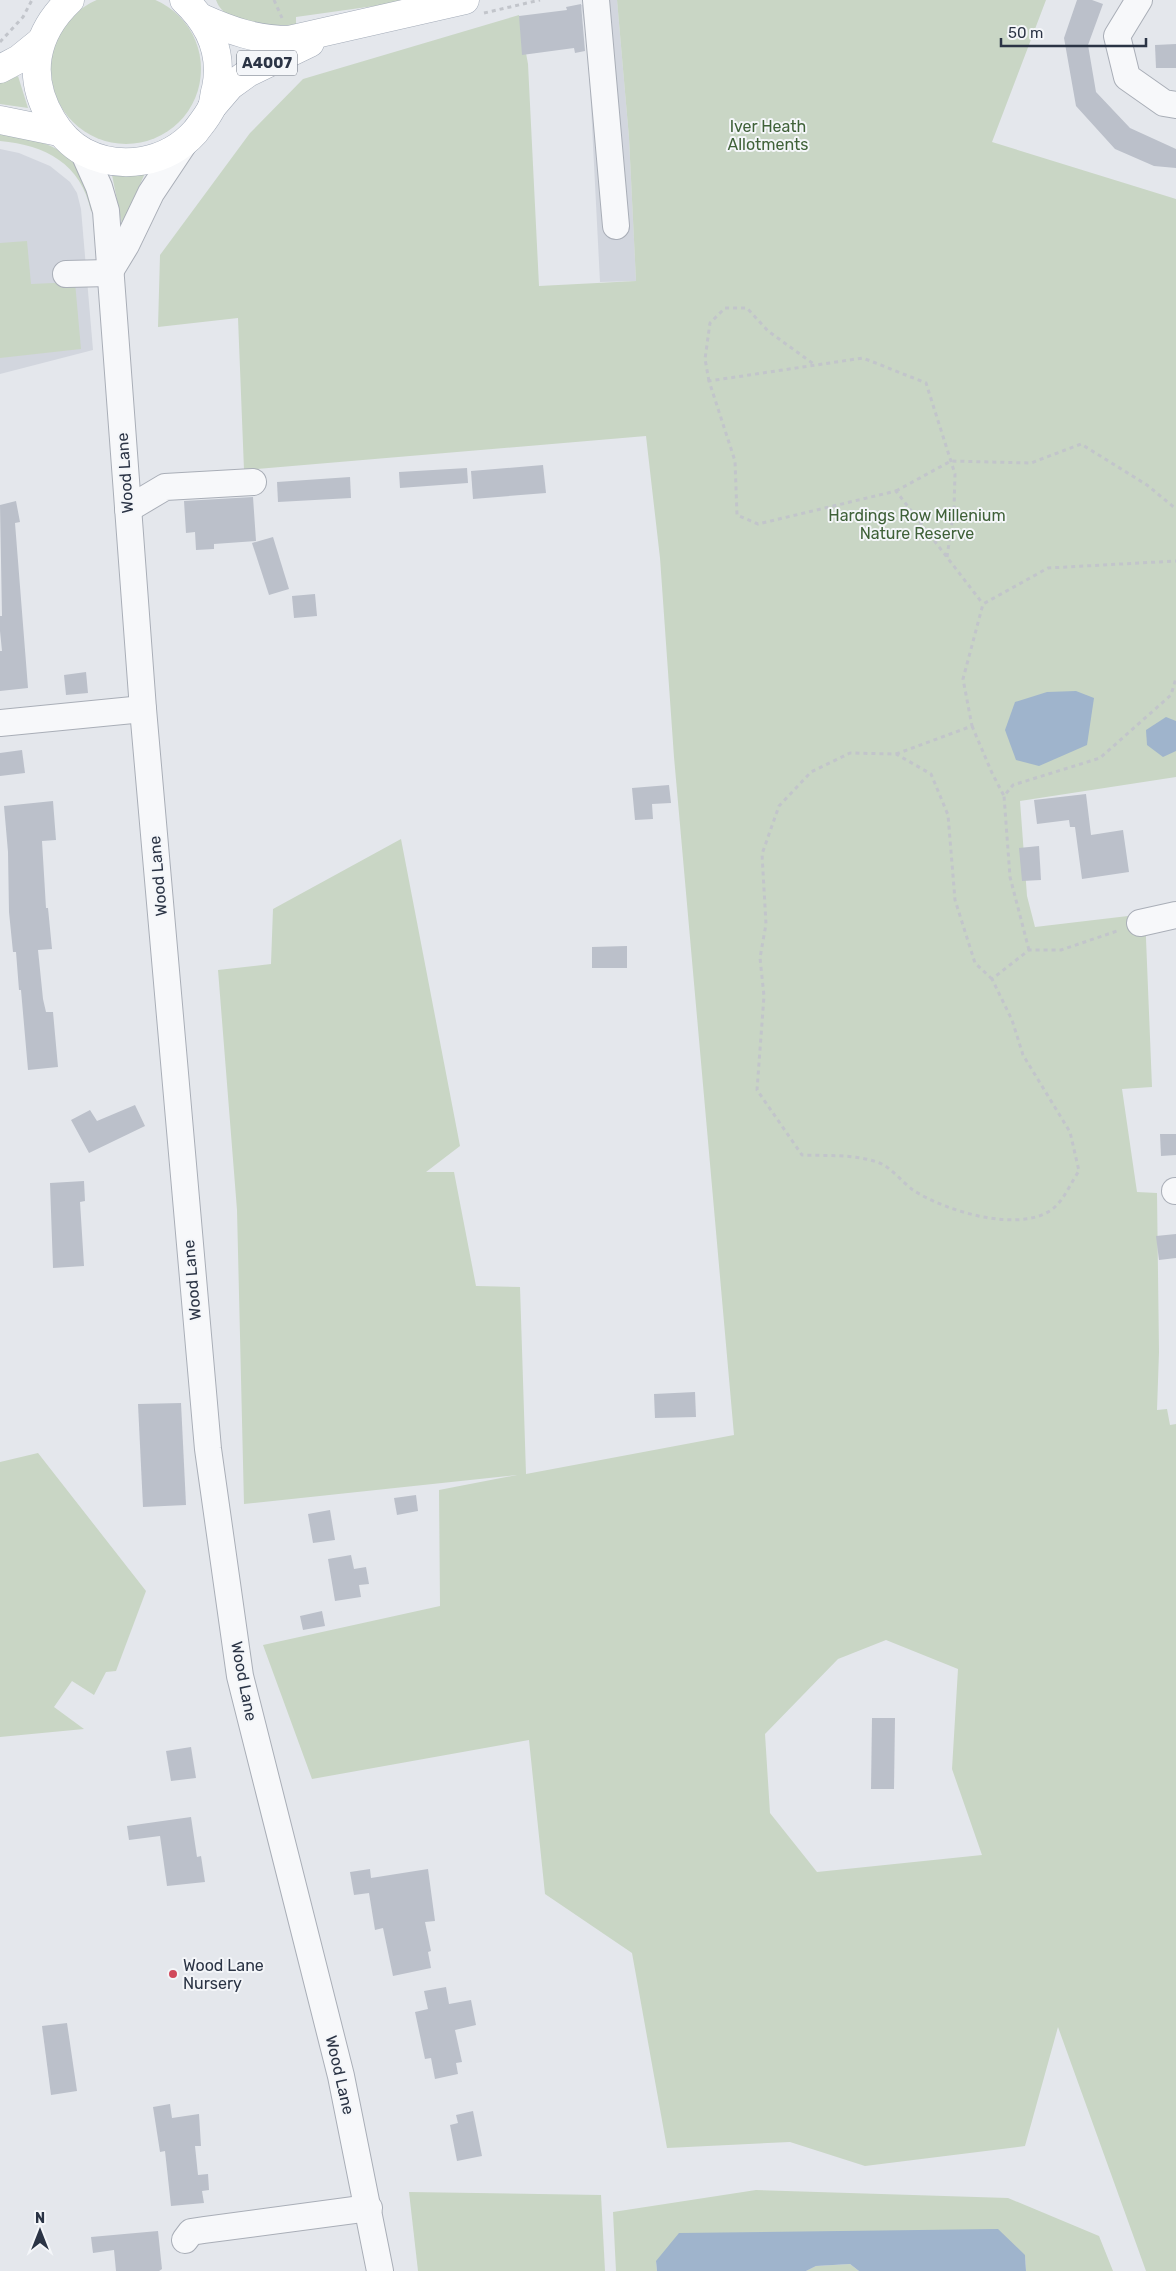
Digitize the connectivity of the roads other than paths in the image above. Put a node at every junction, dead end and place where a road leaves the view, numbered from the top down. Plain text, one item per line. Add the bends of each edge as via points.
1 (465, 0) edge
2 (596, 0) edge
3 (1139, 0) edge
4 (62, 5) edge
5 (196, 8) edge
6 (331, 30) junction
7 (40, 42) junction
8 (0, 68) edge
9 (1176, 105) edge
10 (212, 107) junction
11 (0, 120) edge
12 (59, 132) junction
13 (185, 142) junction
14 (83, 151) junction
15 (616, 226) dead end
16 (109, 273) junction
17 (66, 274) dead end
18 (253, 482) dead end
19 (128, 509) junction
20 (143, 709) junction
21 (0, 723) edge
22 (1176, 915) edge
23 (1140, 922) road end
24 (368, 2208) junction
25 (185, 2240) dead end
26 (380, 2271) edge

1 - 6 main road, A4007
2 - 15 street
3 - 9 street via 1117,36 1126,77 1164,103
4 - 7 main road
5 - 6 main road, A4007 via 236,33 266,40 289,40
5 - 10 main road via 214,40 219,71
6 - 10 main road, A4007 via 248,73 230,86
7 - 8 main road via 19,59
7 - 12 main road via 36,77 41,102
10 - 13 main road
11 - 12 main road
12 - 14 main road
13 - 14 main road via 165,155 142,162 110,161
13 - 16 street via 151,193
14 - 16 street, Wood Lane via 106,211
16 - 17 street
16 - 19 street, Wood Lane
18 - 19 street via 165,487
19 - 20 street, Wood Lane
20 - 21 street
20 - 24 street, Wood Lane via 208,1449 240,1676 341,2076
22 - 23 street
24 - 25 street via 191,2232
24 - 26 street, Wood Lane

